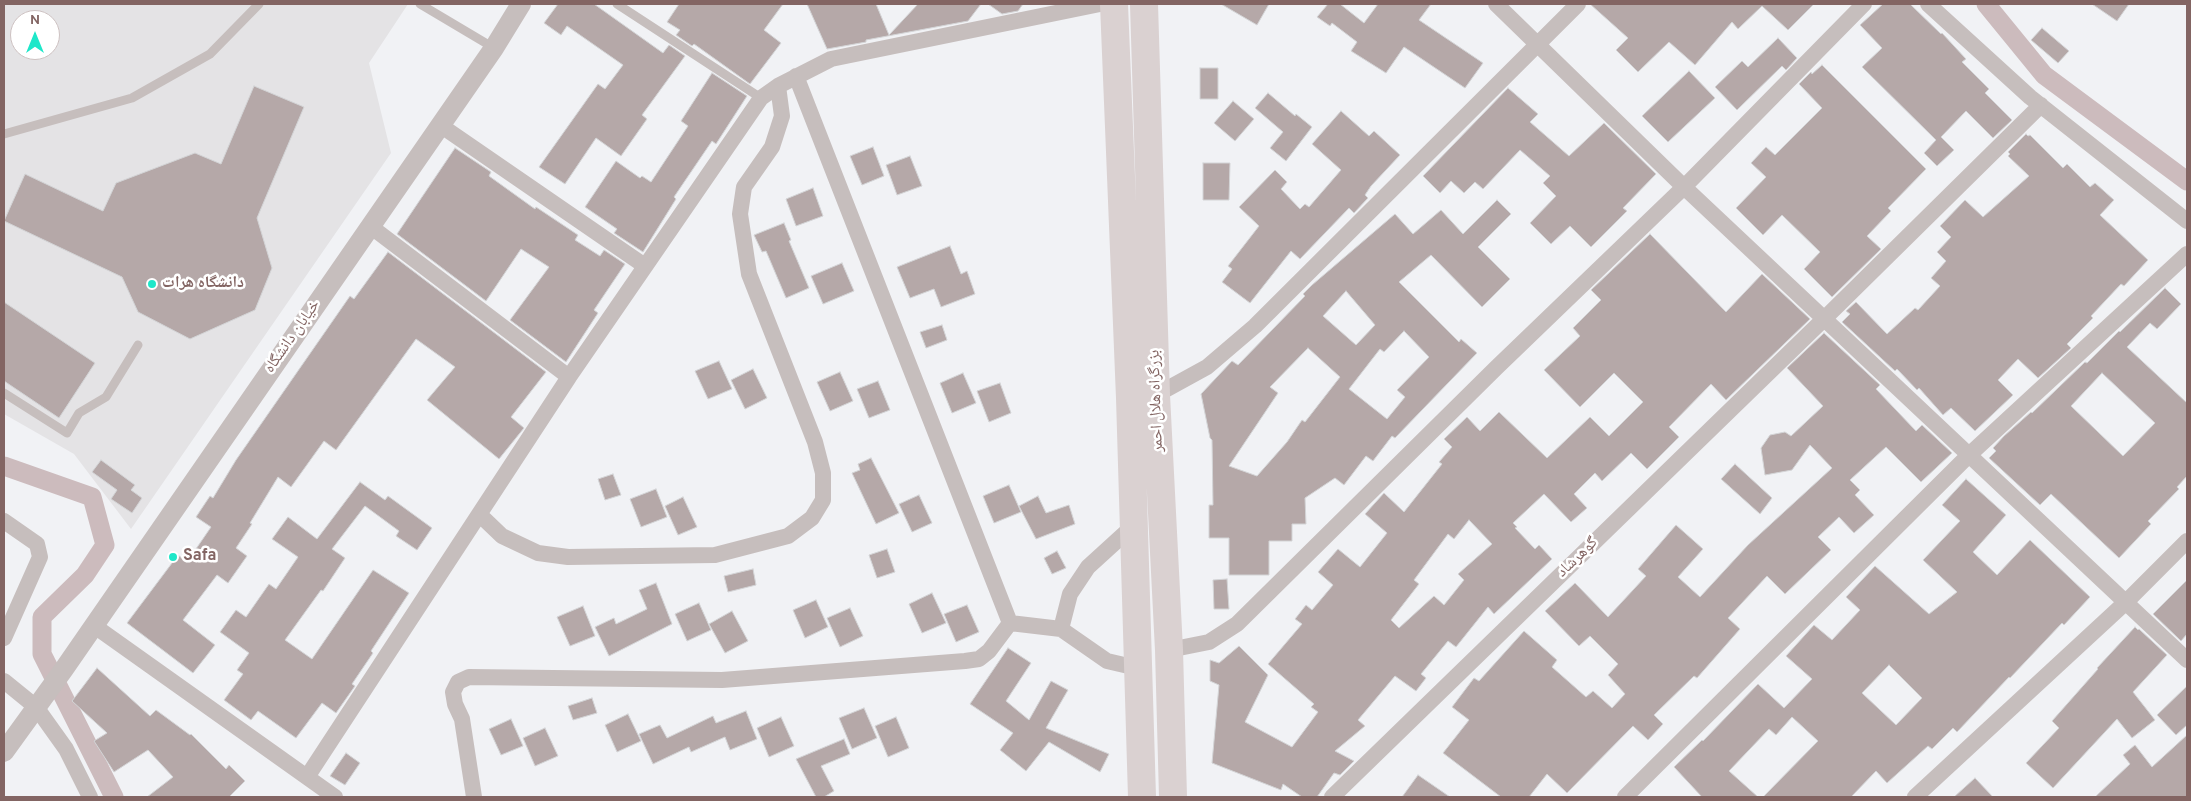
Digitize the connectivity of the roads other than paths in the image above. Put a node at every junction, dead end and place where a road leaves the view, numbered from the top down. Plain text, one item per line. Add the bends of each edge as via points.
1 (259, 4) edge
2 (420, 4) edge
3 (521, 4) edge
4 (617, 4) edge
5 (1100, 4) edge
6 (1114, 4) edge
7 (1144, 4) edge
8 (1496, 4) edge
9 (1578, 4) edge
10 (1864, 4) edge
11 (1928, 4) edge
12 (1538, 44) junction
13 (494, 48) junction
14 (796, 76) junction
15 (778, 86) junction
16 (761, 98) junction
17 (2041, 105) junction
18 (440, 125) junction
19 (4, 134) edge
20 (1684, 187) junction
21 (2187, 221) edge
22 (370, 226) junction
23 (2187, 254) edge
24 (645, 266) junction
25 (1825, 318) junction
26 (138, 345) dead end
27 (569, 377) junction
28 (4, 393) edge
29 (1156, 395) junction
30 (1969, 454) junction
31 (479, 514) junction
32 (4, 521) edge
33 (1133, 526) junction
34 (2187, 541) edge
35 (2126, 602) junction
36 (1010, 623) junction
37 (93, 625) junction
38 (1061, 629) junction
39 (4, 638) edge
40 (1169, 650) junction
41 (2187, 660) edge
42 (1137, 668) junction
43 (4, 681) edge
44 (36, 707) junction
45 (4, 752) edge
46 (308, 777) junction
47 (90, 797) edge
48 (335, 797) edge
49 (474, 797) edge
50 (1142, 797) edge
51 (1174, 797) edge
52 (1332, 797) edge
53 (1625, 797) edge
54 (1915, 797) edge

1 - 19 lane via 210,54 132,98
2 - 13 lane
3 - 13 street, خیابان دانشگاه
4 - 16 lane
5 - 14 street via 831,58
6 - 33 highway, بزرگراه هلال احمر
7 - 29 highway, بزرگراه هلال احمر
8 - 12 street
9 - 12 street
10 - 20 street
11 - 17 street
12 - 20 street
12 - 29 street via 1255,326 1208,367
13 - 18 street, خیابان دانشگاه
14 - 15 street
14 - 36 street
15 - 16 street
15 - 31 street via 782,116 772,147 744,187 740,214 749,274 815,442 824,473 823,500 812,518 788,536 714,555 568,557 538,553 502,536
16 - 24 street
17 - 21 street
17 - 25 street, گوهرشاد
18 - 22 street, خیابان دانشگاه
18 - 24 street
20 - 25 street
20 - 40 street via 1238,624 1209,642
22 - 27 street
22 - 37 street, خیابان دانشگاه
23 - 30 street
24 - 27 street
25 - 30 street
25 - 52 street, گوهرشاد
26 - 28 lane via 106,397 79,413 68,433
27 - 31 street
29 - 40 highway, بزرگراه هلال احمر
30 - 35 street
30 - 53 street
31 - 46 street
32 - 39 street via 37,544 40,557
33 - 38 street via 1088,567 1070,594
33 - 42 highway, بزرگراه هلال احمر
34 - 35 street
35 - 41 street
35 - 54 street
36 - 38 street
36 - 49 street via 989,651 979,659 965,661 722,680 470,677 458,682 453,692 462,718
37 - 44 street, خیابان دانشگاه
37 - 46 street
38 - 42 street via 1107,661
40 - 51 highway, بزرگراه هلال احمر
42 - 50 highway, بزرگراه هلال احمر
43 - 44 street
44 - 45 street, خیابان دانشگاه
44 - 47 street via 66,749
46 - 48 street

